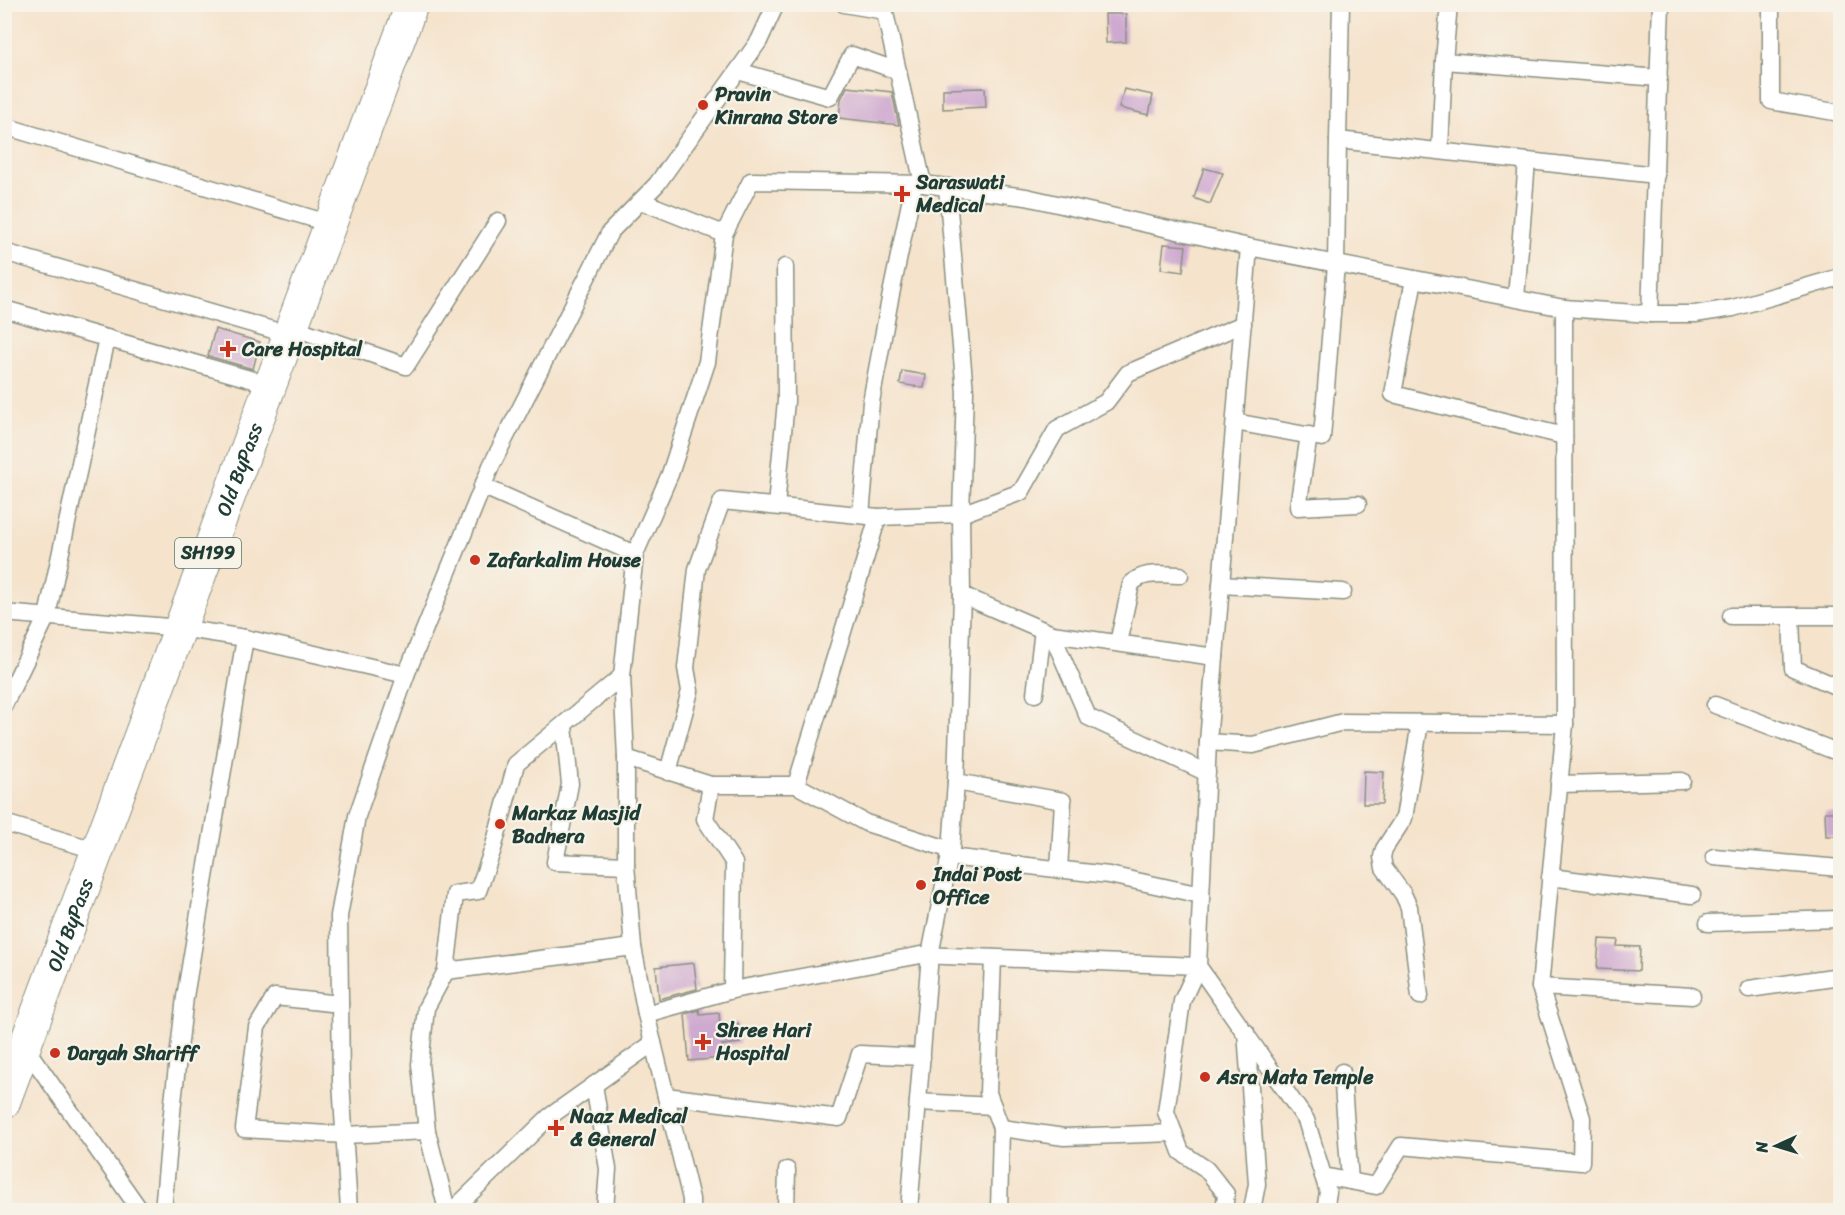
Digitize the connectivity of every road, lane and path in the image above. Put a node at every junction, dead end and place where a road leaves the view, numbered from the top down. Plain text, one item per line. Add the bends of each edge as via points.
1 (412, 4) edge
2 (776, 4) edge
3 (844, 4) edge
4 (1341, 4) edge
5 (1449, 4) edge
6 (1661, 4) edge
7 (1771, 4) edge
8 (884, 8) edge
9 (1444, 61) junction
10 (738, 71) junction
11 (898, 71) junction
12 (1659, 78) junction
13 (1840, 112) edge
14 (4, 126) edge
15 (1338, 140) junction
16 (1440, 150) junction
17 (1527, 161) junction
18 (1656, 175) junction
19 (919, 184) junction
20 (946, 187) junction
21 (640, 201) junction
22 (498, 220) dead end
23 (331, 224) junction
24 (724, 234) junction
25 (1249, 247) junction
26 (4, 252) edge
27 (1336, 264) junction
28 (785, 267) dead end
29 (1840, 278) edge
30 (1414, 279) junction
31 (1516, 298) junction
32 (1564, 308) junction
33 (5, 312) edge
34 (1650, 314) junction
35 (1243, 324) junction
36 (291, 331) junction
37 (107, 338) junction
38 (271, 385) junction
39 (1235, 422) junction
40 (1309, 435) junction
41 (1564, 436) junction
42 (482, 486) junction
43 (1358, 504) dead end
44 (776, 506) junction
45 (961, 514) junction
46 (861, 515) junction
47 (878, 517) junction
48 (635, 554) junction
49 (1180, 575) dead end
50 (1221, 585) junction
51 (1344, 592) dead end
52 (962, 595) junction
53 (4, 613) edge
54 (47, 616) junction
55 (1731, 616) dead end
56 (1791, 616) junction
57 (1840, 616) edge
58 (180, 628) junction
59 (1047, 632) junction
60 (245, 638) junction
61 (1118, 643) junction
62 (1215, 657) junction
63 (406, 675) junction
64 (622, 676) junction
65 (1840, 688) edge
66 (1035, 694) dead end
67 (4, 705) edge
68 (1715, 705) dead end
69 (1420, 723) junction
70 (1565, 724) junction
71 (564, 726) junction
72 (1208, 742) junction
73 (1840, 753) edge
74 (626, 759) junction
75 (668, 772) junction
76 (1207, 773) junction
77 (956, 782) junction
78 (1682, 782) dead end
79 (1559, 784) junction
80 (711, 785) junction
81 (796, 786) junction
82 (4, 823) edge
83 (98, 850) junction
84 (950, 854) junction
85 (1714, 857) dead end
86 (626, 865) junction
87 (1840, 868) edge
88 (1059, 870) junction
89 (1550, 877) junction
90 (1202, 895) junction
91 (1692, 895) dead end
92 (1840, 919) edge
93 (1708, 923) dead end
94 (633, 947) junction
95 (930, 955) junction
96 (993, 958) junction
97 (1198, 966) junction
98 (446, 971) junction
99 (1840, 976) edge
100 (1540, 987) junction
101 (1749, 989) dead end
102 (732, 990) junction
103 (1420, 996) dead end
104 (1692, 996) dead end
105 (340, 1004) junction
106 (646, 1014) junction
107 (1246, 1032) junction
108 (653, 1043) junction
109 (25, 1047) junction
110 (922, 1057) junction
111 (1342, 1072) dead end
112 (594, 1085) junction
113 (666, 1096) junction
114 (4, 1102) edge
115 (918, 1102) junction
116 (993, 1107) junction
117 (1001, 1128) junction
118 (427, 1131) junction
119 (1174, 1133) junction
120 (345, 1135) junction
121 (788, 1170) dead end
122 (1323, 1176) junction
123 (1350, 1181) junction
124 (140, 1210) edge
125 (163, 1210) edge
126 (349, 1210) edge
127 (447, 1210) edge
128 (453, 1210) edge
129 (605, 1210) edge
130 (691, 1210) edge
131 (786, 1210) edge
132 (909, 1210) edge
133 (999, 1210) edge
134 (1224, 1210) edge
135 (1252, 1210) edge
136 (1325, 1210) edge

1 - 23 highway, Old ByPass / SH199
2 - 10 street via 759,41
3 - 8 street
4 - 15 street
5 - 9 street
6 - 12 street
7 - 13 street via 1771,101
8 - 11 street
9 - 12 street
9 - 16 street
10 - 11 street via 830,97 852,54
10 - 21 street via 657,184
11 - 19 street
12 - 18 street
14 - 23 street
15 - 16 street
15 - 27 street
16 - 17 street
17 - 18 street
17 - 31 street
18 - 34 street
19 - 20 street
19 - 24 street via 751,181
19 - 46 street via 890,298 871,402
20 - 25 street via 1026,197
20 - 45 street via 965,392
21 - 24 street
21 - 42 street via 610,232
22 - 36 street via 406,366
23 - 36 highway, Old ByPass / SH199
24 - 48 street via 707,362 670,474
25 - 27 street
25 - 35 street
26 - 36 street
27 - 30 street
27 - 40 street via 1322,438
28 - 44 street via 786,400
29 - 34 street via 1733,308 1695,314
30 - 31 street
30 - 41 street via 1393,394
31 - 32 street
32 - 34 street
32 - 41 street
33 - 37 street
35 - 39 street
35 - 45 street via 1128,373 1106,402 1057,429 1021,492
36 - 38 highway, Old ByPass / SH199
37 - 38 street
37 - 54 street
38 - 58 highway, Old ByPass / SH199
39 - 40 street
39 - 50 street
40 - 43 street via 1298,507
41 - 70 street
42 - 48 street
42 - 63 street
44 - 46 street
44 - 75 street via 722,501 696,569 686,668 690,691
45 - 47 street
45 - 52 street
46 - 47 street
47 - 81 street
48 - 64 street
49 - 61 street via 1145,574 1131,584
50 - 51 street
50 - 62 street
52 - 59 street
52 - 77 street
53 - 54 street
54 - 58 street
54 - 67 street
55 - 56 street
56 - 57 street
56 - 65 street via 1793,668
58 - 60 street
58 - 83 highway, Old ByPass / SH199
59 - 61 street
59 - 66 street
59 - 76 street via 1088,717
60 - 63 street
60 - 125 street via 185,997
61 - 62 street
62 - 72 street
63 - 105 street via 357,816 339,915
64 - 71 street
64 - 74 street
68 - 73 street
69 - 70 street
69 - 72 street via 1343,722 1253,745
69 - 103 street via 1404,818 1382,856 1384,868 1409,908
70 - 79 street
71 - 86 street via 570,784 555,862
71 - 98 street via 516,764 478,891 455,894
72 - 76 street
74 - 75 street
74 - 86 street
75 - 80 street
76 - 90 street
77 - 84 street
77 - 88 street via 1063,801
78 - 79 street
79 - 89 street
80 - 81 street
80 - 102 street via 705,819 734,863
81 - 84 street via 866,824
82 - 83 street
83 - 109 highway, Old ByPass / SH199
84 - 88 street
84 - 95 street
85 - 87 street
86 - 94 street
88 - 90 street via 1109,875
89 - 91 street
89 - 100 street
90 - 97 street
92 - 93 street
94 - 98 street
94 - 106 street
95 - 96 street
95 - 102 street
95 - 110 street
96 - 97 street
96 - 116 street via 988,1093
97 - 107 street
97 - 119 street via 1182,1001 1166,1112
98 - 118 street via 426,1008 420,1064
99 - 101 street
100 - 104 street
100 - 123 street via 1582,1118 1581,1162 1401,1146 1376,1186
102 - 106 street
105 - 120 street
105 - 120 street via 275,998 257,1027 244,1129
106 - 108 street
107 - 122 street via 1306,1120
107 - 135 street via 1257,1184
108 - 112 street
108 - 113 street
109 - 114 highway, Old ByPass / SH199
109 - 124 street
110 - 113 street via 860,1054 839,1118
110 - 115 street
111 - 123 street
112 - 128 street via 549,1117
112 - 129 street via 608,1169
113 - 130 street via 692,1200
115 - 116 street
115 - 132 street
116 - 117 street
117 - 119 street via 1064,1137
117 - 133 street
118 - 120 street
118 - 127 street
119 - 134 street via 1181,1152 1206,1169 1226,1194
120 - 126 street
121 - 131 street
122 - 123 street
122 - 136 street via 1328,1192

